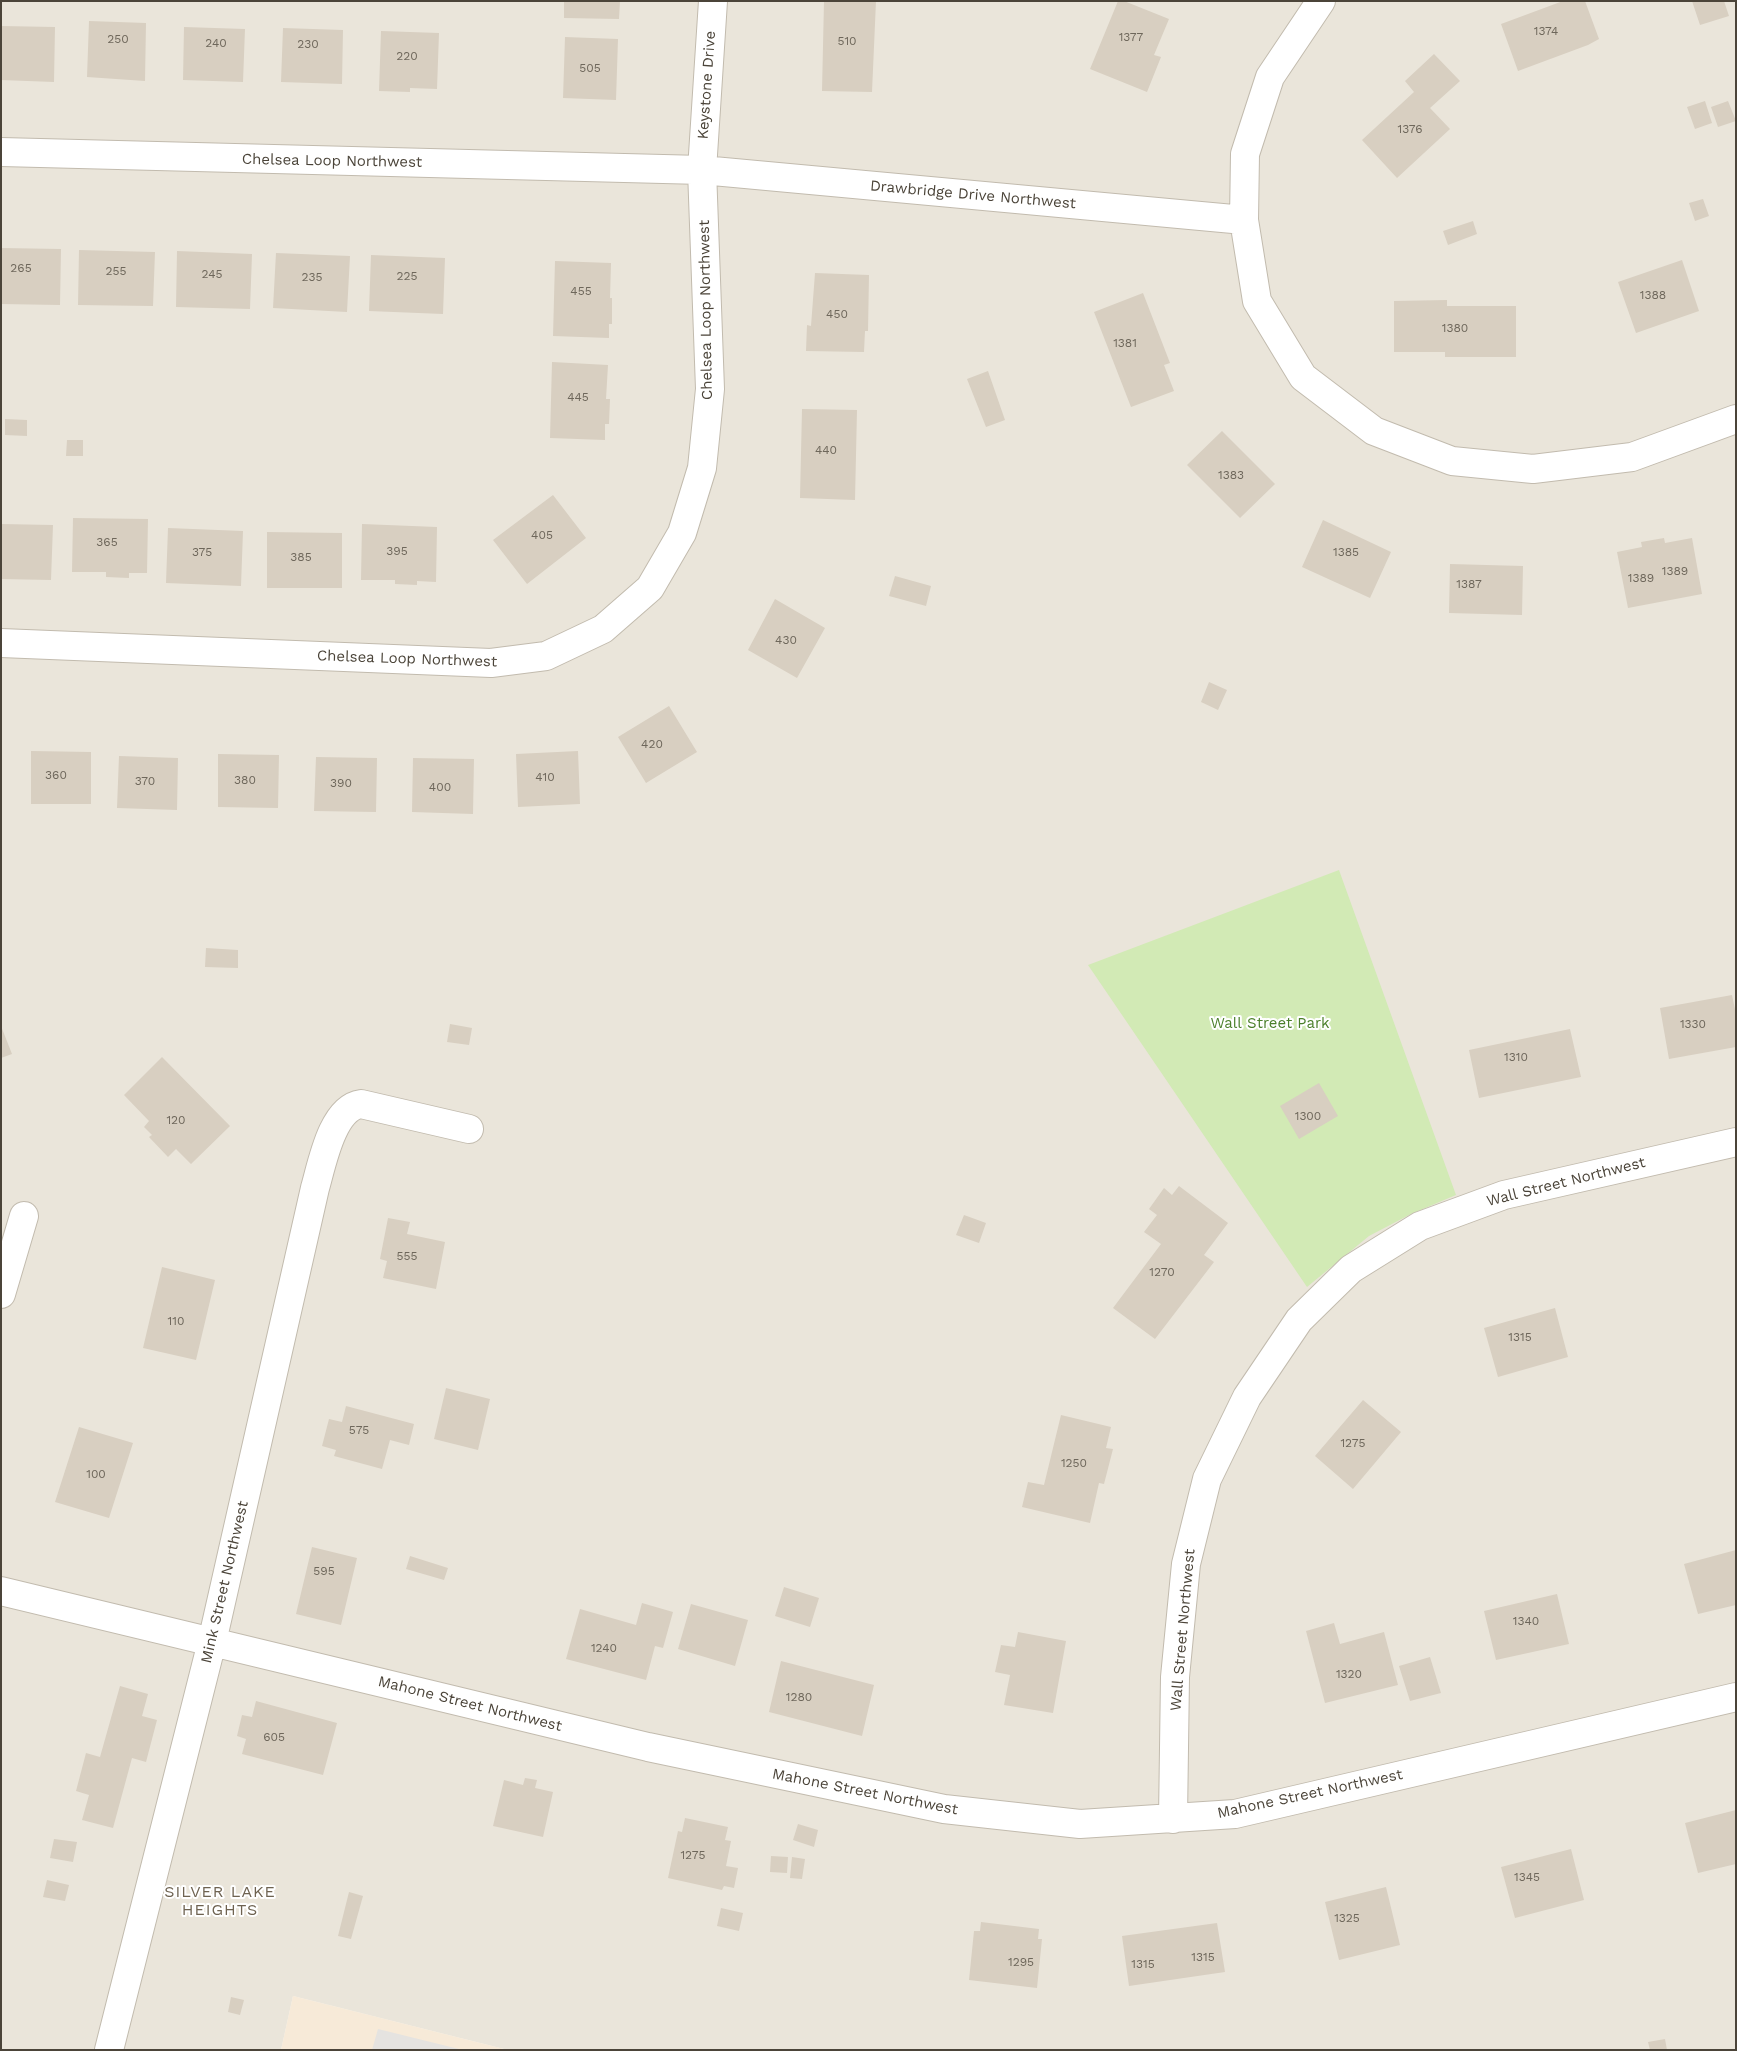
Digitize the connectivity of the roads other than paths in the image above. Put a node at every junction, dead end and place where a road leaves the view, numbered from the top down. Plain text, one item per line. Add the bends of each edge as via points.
1 (713, 1) edge
2 (1321, 1) edge
3 (1, 152) edge
4 (702, 170) junction
5 (1244, 220) junction
6 (1736, 419) edge
7 (1, 643) edge
8 (469, 1129) dead end
9 (1736, 1142) edge
10 (24, 1216) dead end
11 (1, 1294) edge
12 (1, 1591) edge
13 (212, 1642) junction
14 (1736, 1697) edge
15 (1173, 1819) junction
16 (109, 2050) edge

1 - 4 street, Keystone Drive
2 - 5 street via 1270,77 1245,154
3 - 4 street, Chelsea Loop Northwest
4 - 5 street, Drawbridge Drive Northwest
4 - 7 street, Chelsea Loop Northwest via 710,390 702,468 682,533 650,588 603,629 546,656 491,663
5 - 6 street via 1258,301 1303,377 1374,431 1452,461 1533,469 1632,457
8 - 13 street, Mink Street Northwest via 361,1104 341,1115 315,1188
9 - 15 street, Wall Street Northwest via 1504,1195 1420,1226 1351,1269 1299,1320 1247,1396 1206,1479 1185,1574 1175,1677
10 - 11 street
12 - 13 street, Mahone Street Northwest
13 - 15 street, Mahone Street Northwest via 648,1747 944,1809 1080,1824
13 - 16 street, Mink Street Northwest
14 - 15 street, Mahone Street Northwest via 1235,1814

